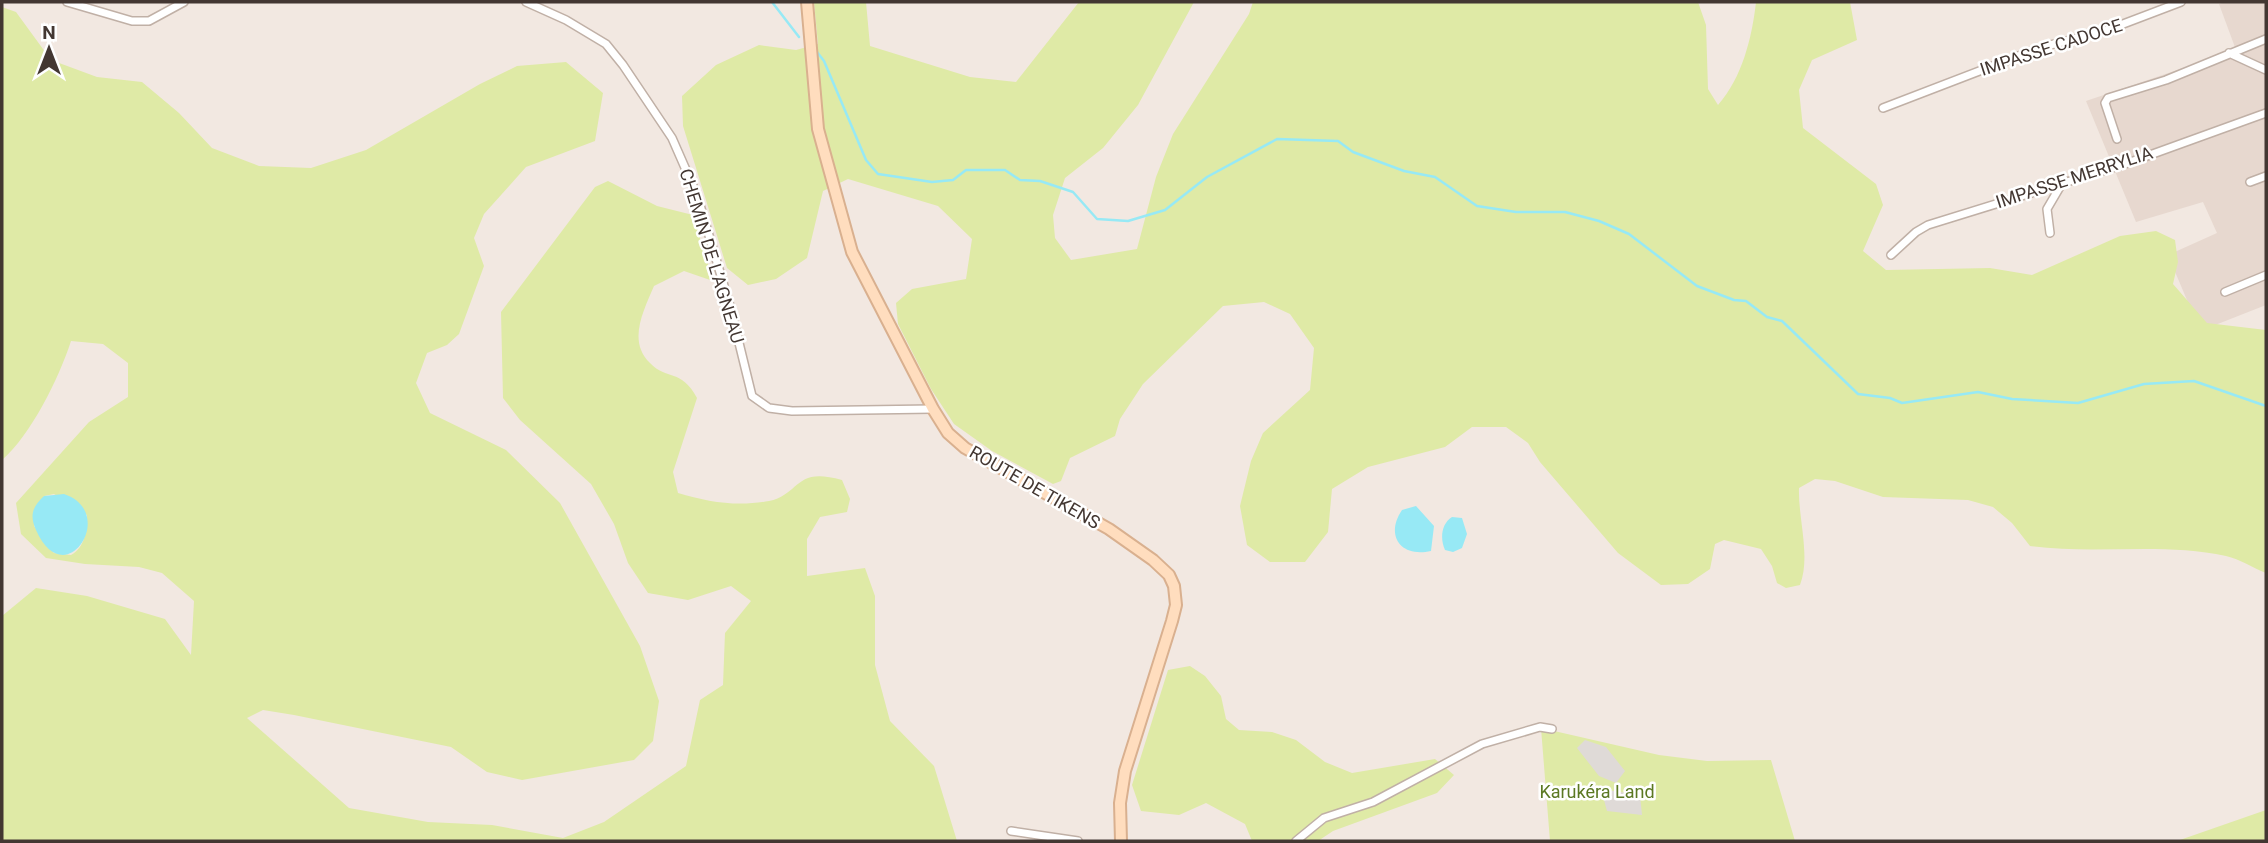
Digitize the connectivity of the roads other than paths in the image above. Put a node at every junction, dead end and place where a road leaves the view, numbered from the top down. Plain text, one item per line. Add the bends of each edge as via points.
1 (67, 2) edge
2 (184, 2) edge
3 (526, 2) edge
4 (807, 2) edge
5 (2180, 2) edge
6 (2266, 39) edge
7 (2228, 53) junction
8 (2266, 70) edge
9 (1883, 108) dead end
10 (2266, 113) edge
11 (2117, 139) dead end
12 (2266, 176) edge
13 (2064, 180) junction
14 (2250, 182) dead end
15 (2050, 233) dead end
16 (1891, 255) dead end
17 (2266, 275) edge
18 (2225, 292) dead end
19 (933, 409) junction
20 (1552, 729) dead end
21 (1011, 831) dead end
22 (1078, 841) edge
23 (1121, 841) edge
24 (1296, 841) edge

1 - 2 street via 132,21 149,21
3 - 19 street, CHEMIN DE L’AGNEAU via 606,44 672,138 696,195 748,385 757,402 792,411
4 - 19 street, ROUTE DE TIKENS via 818,129 852,252
5 - 9 street, IMPASSE CADOCE via 2102,32 2042,47
6 - 7 street
7 - 8 street
7 - 11 street via 2166,80 2108,98 2105,103
10 - 13 street, IMPASSE MERRYLIA via 2125,164
12 - 14 street
13 - 15 street via 2047,209
13 - 16 street, IMPASSE MERRYLIA via 1928,225
17 - 18 street
19 - 23 street, ROUTE DE TIKENS via 948,433 965,448 1142,550 1169,575 1174,586 1172,621 1123,780
20 - 24 street via 1540,727 1482,744 1373,802 1324,818
21 - 22 street

